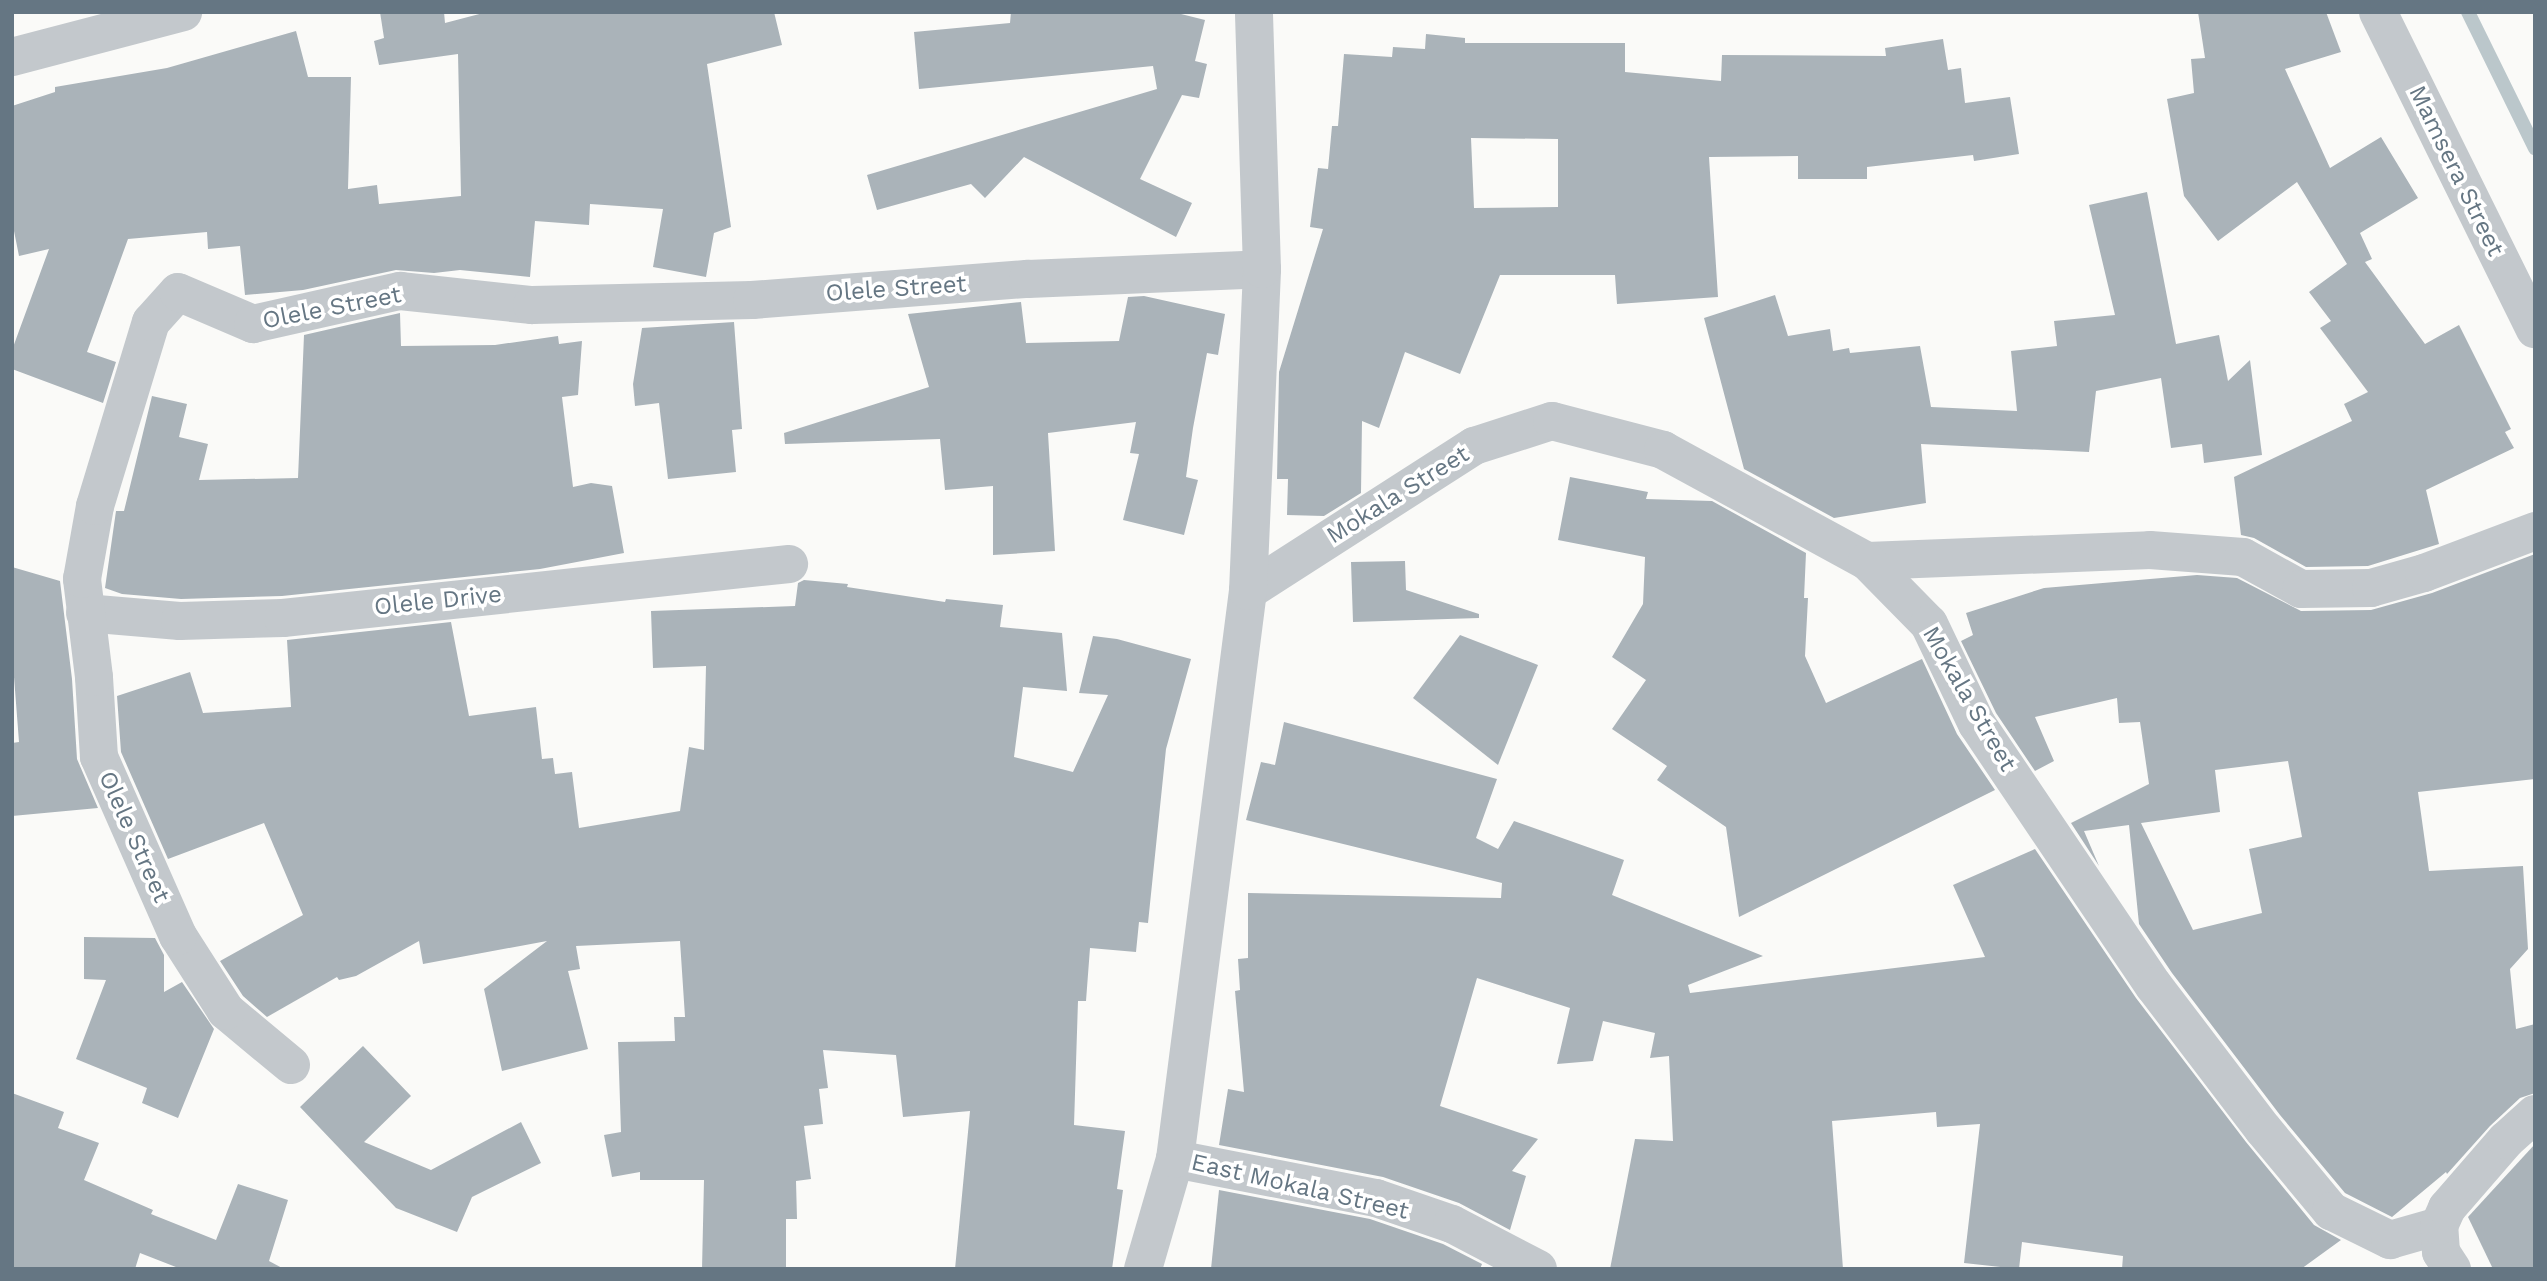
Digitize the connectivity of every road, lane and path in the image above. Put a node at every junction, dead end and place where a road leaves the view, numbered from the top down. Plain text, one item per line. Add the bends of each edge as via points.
1 (183, 12) edge
2 (1254, 12) edge
3 (2378, 12) edge
4 (12, 57) edge
5 (1262, 269) junction
6 (2535, 329) edge
7 (2535, 531) edge
8 (1867, 561) junction
9 (789, 564) dead end
10 (1248, 591) junction
11 (85, 613) junction
12 (291, 1065) dead end
13 (2535, 1114) edge
14 (1175, 1159) junction
15 (2439, 1226) junction
16 (1143, 1269) edge
17 (1538, 1269) edge
18 (2452, 1269) edge

1 - 4 street
2 - 5 street
3 - 6 street, Mamsera Street
5 - 10 street
5 - 11 street, Olele Street via 1028,279 752,300 532,305 400,291 253,324 178,292 151,322 95,506 82,579
7 - 8 street via 2371,589 2301,589 2243,557 2150,550
8 - 10 street, Mokala Street via 1663,450 1552,421 1474,446
8 - 15 street, Mokala Street via 1929,624 1977,724 2154,986 2332,1211 2390,1240
9 - 11 street, Olele Drive via 283,618 180,621
10 - 14 street
11 - 12 street, Olele Street via 99,757 178,936 226,1011
13 - 15 street via 2506,1140
14 - 16 street
14 - 17 street, East Mokala Street via 1376,1198 1452,1224
15 - 18 street via 2441,1252

